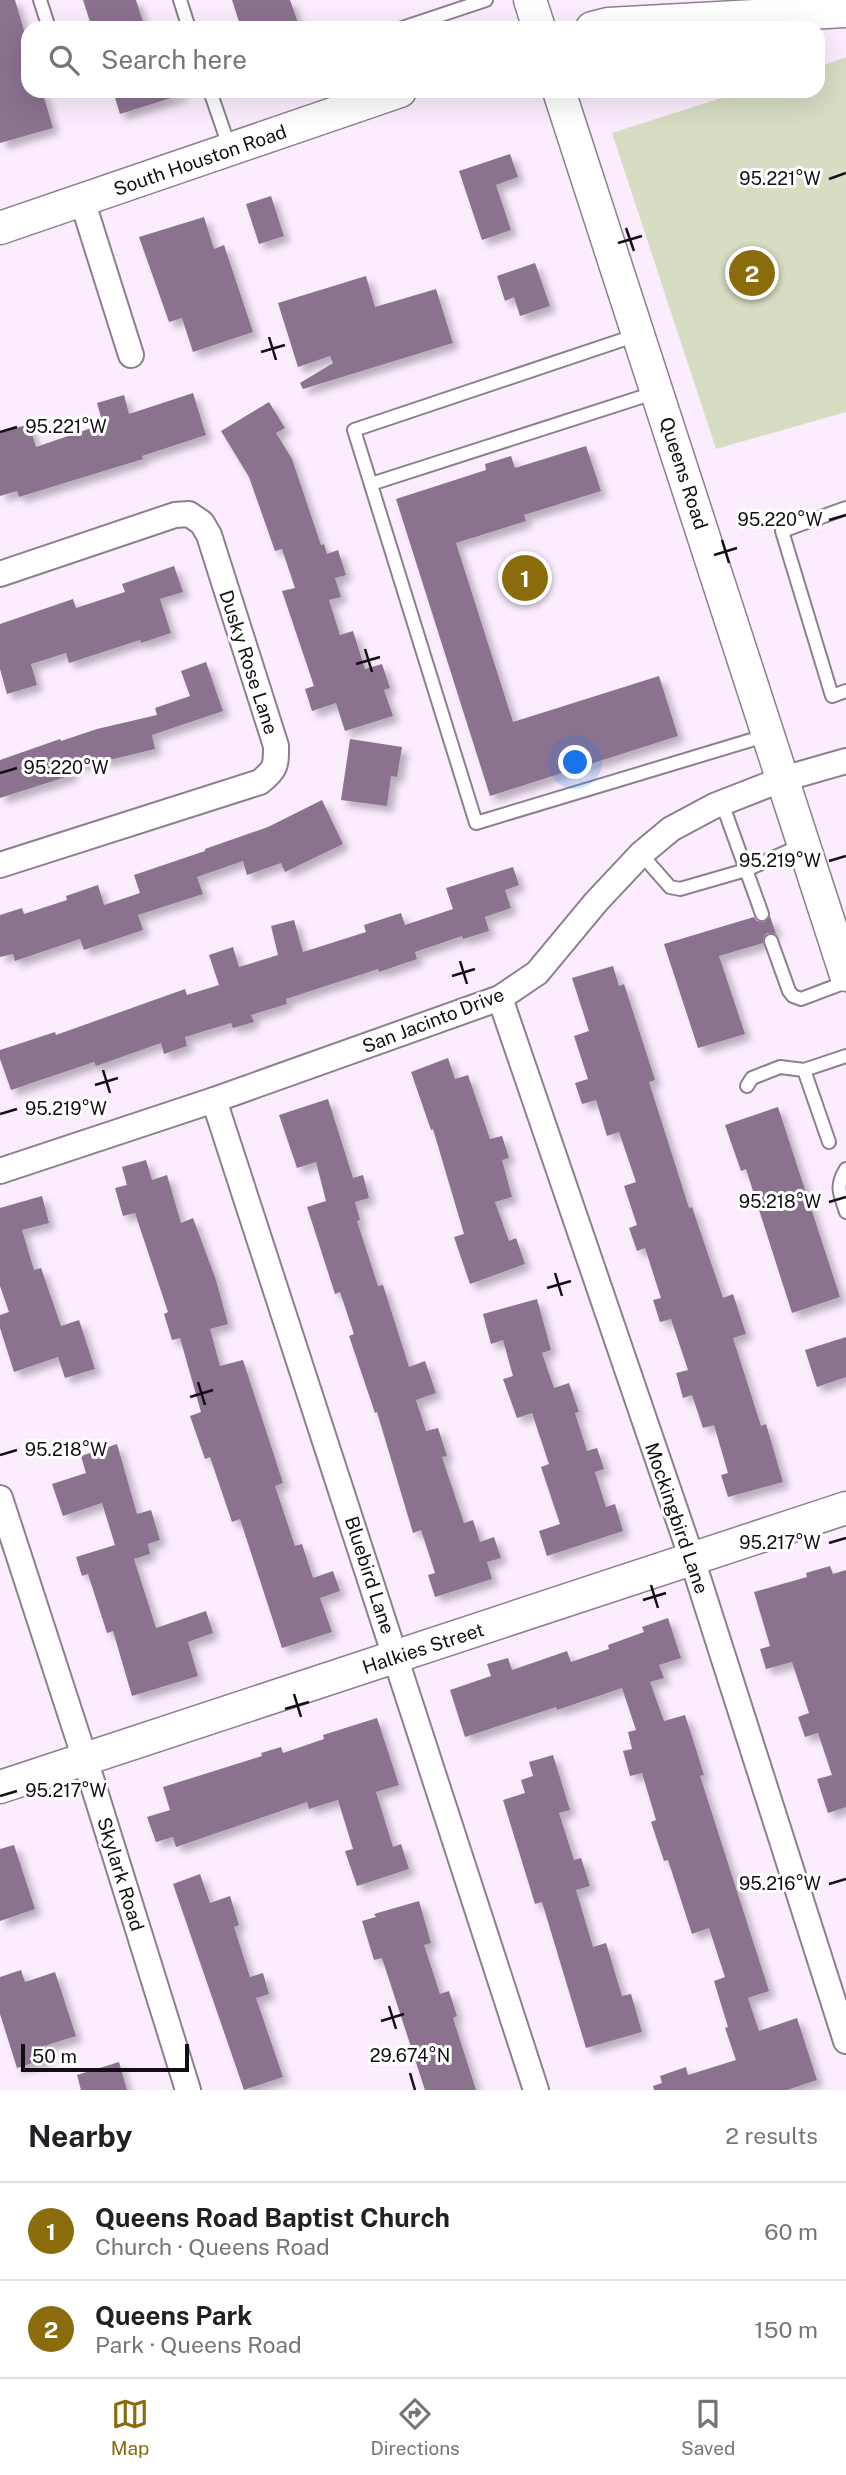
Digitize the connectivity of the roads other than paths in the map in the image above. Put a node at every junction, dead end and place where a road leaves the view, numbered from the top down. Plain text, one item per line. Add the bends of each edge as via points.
1 (40, 0) edge
2 (180, 0) edge
3 (486, 0) edge
4 (530, 0) edge
5 (846, 11) edge
6 (46, 21) edge
7 (188, 21) edge
8 (423, 21) edge
9 (537, 21) edge
10 (663, 21) edge
11 (212, 98) edge
12 (372, 98) edge
13 (561, 98) edge
14 (229, 149) junction
15 (82, 200) junction
16 (0, 228) edge
17 (639, 334) junction
18 (131, 355) dead end
19 (658, 392) junction
20 (371, 484) junction
21 (846, 508) edge
22 (0, 574) edge
23 (846, 691) edge
24 (768, 735) junction
25 (846, 761) edge
26 (783, 779) junction
27 (722, 803) junction
28 (804, 844) junction
29 (641, 854) junction
30 (0, 865) edge
31 (746, 870) junction
32 (762, 914) dead end
33 (771, 941) dead end
34 (846, 975) edge
35 (846, 982) edge
36 (500, 998) junction
37 (846, 1056) edge
38 (804, 1070) junction
39 (747, 1086) dead end
40 (214, 1100) junction
41 (829, 1142) dead end
42 (846, 1169) edge
43 (0, 1171) edge
44 (846, 1212) edge
45 (0, 1498) edge
46 (846, 1508) edge
47 (692, 1559) junction
48 (397, 1656) junction
49 (85, 1759) junction
50 (0, 1787) edge
51 (846, 2041) edge
52 (188, 2090) edge
53 (536, 2090) edge

1 - 6 lane
2 - 7 lane
3 - 8 lane
4 - 9 street
5 - 10 street
11 - 14 lane
12 - 14 street, South Houston Road
13 - 17 street, Queens Road
14 - 15 street, South Houston Road
15 - 16 street, South Houston Road
15 - 18 street
17 - 19 street, Queens Road
17 - 20 lane via 355,430
19 - 20 lane
19 - 24 street, Queens Road
20 - 24 lane via 476,823
21 - 23 lane via 782,531 832,696
22 - 30 street, Dusky Rose Lane via 189,513 209,535 276,746 276,760 274,771 260,782
24 - 26 street, Queens Road
25 - 26 street, San Jacinto Drive
26 - 27 street, San Jacinto Drive
26 - 28 street, Queens Road
27 - 29 street, San Jacinto Drive via 671,829
27 - 31 lane
28 - 31 lane
28 - 34 street, Queens Road
29 - 31 lane via 670,887 680,889
29 - 36 street, San Jacinto Drive via 537,972
31 - 32 lane
33 - 35 lane via 793,996 801,999
36 - 40 street, San Jacinto Drive
36 - 47 street, Mockingbird Lane
37 - 38 lane
38 - 39 lane via 780,1067 752,1078
38 - 41 lane
40 - 43 street, San Jacinto Drive
40 - 48 street, Bluebird Lane
42 - 44 lane via 839,1180
45 - 49 street, Skylark Road
46 - 47 street, Halkies Street
47 - 48 street, Halkies Street
47 - 51 street, Mockingbird Lane
48 - 49 street, Halkies Street
48 - 53 street, Bluebird Lane
49 - 50 street, Halkies Street
49 - 52 street, Skylark Road

